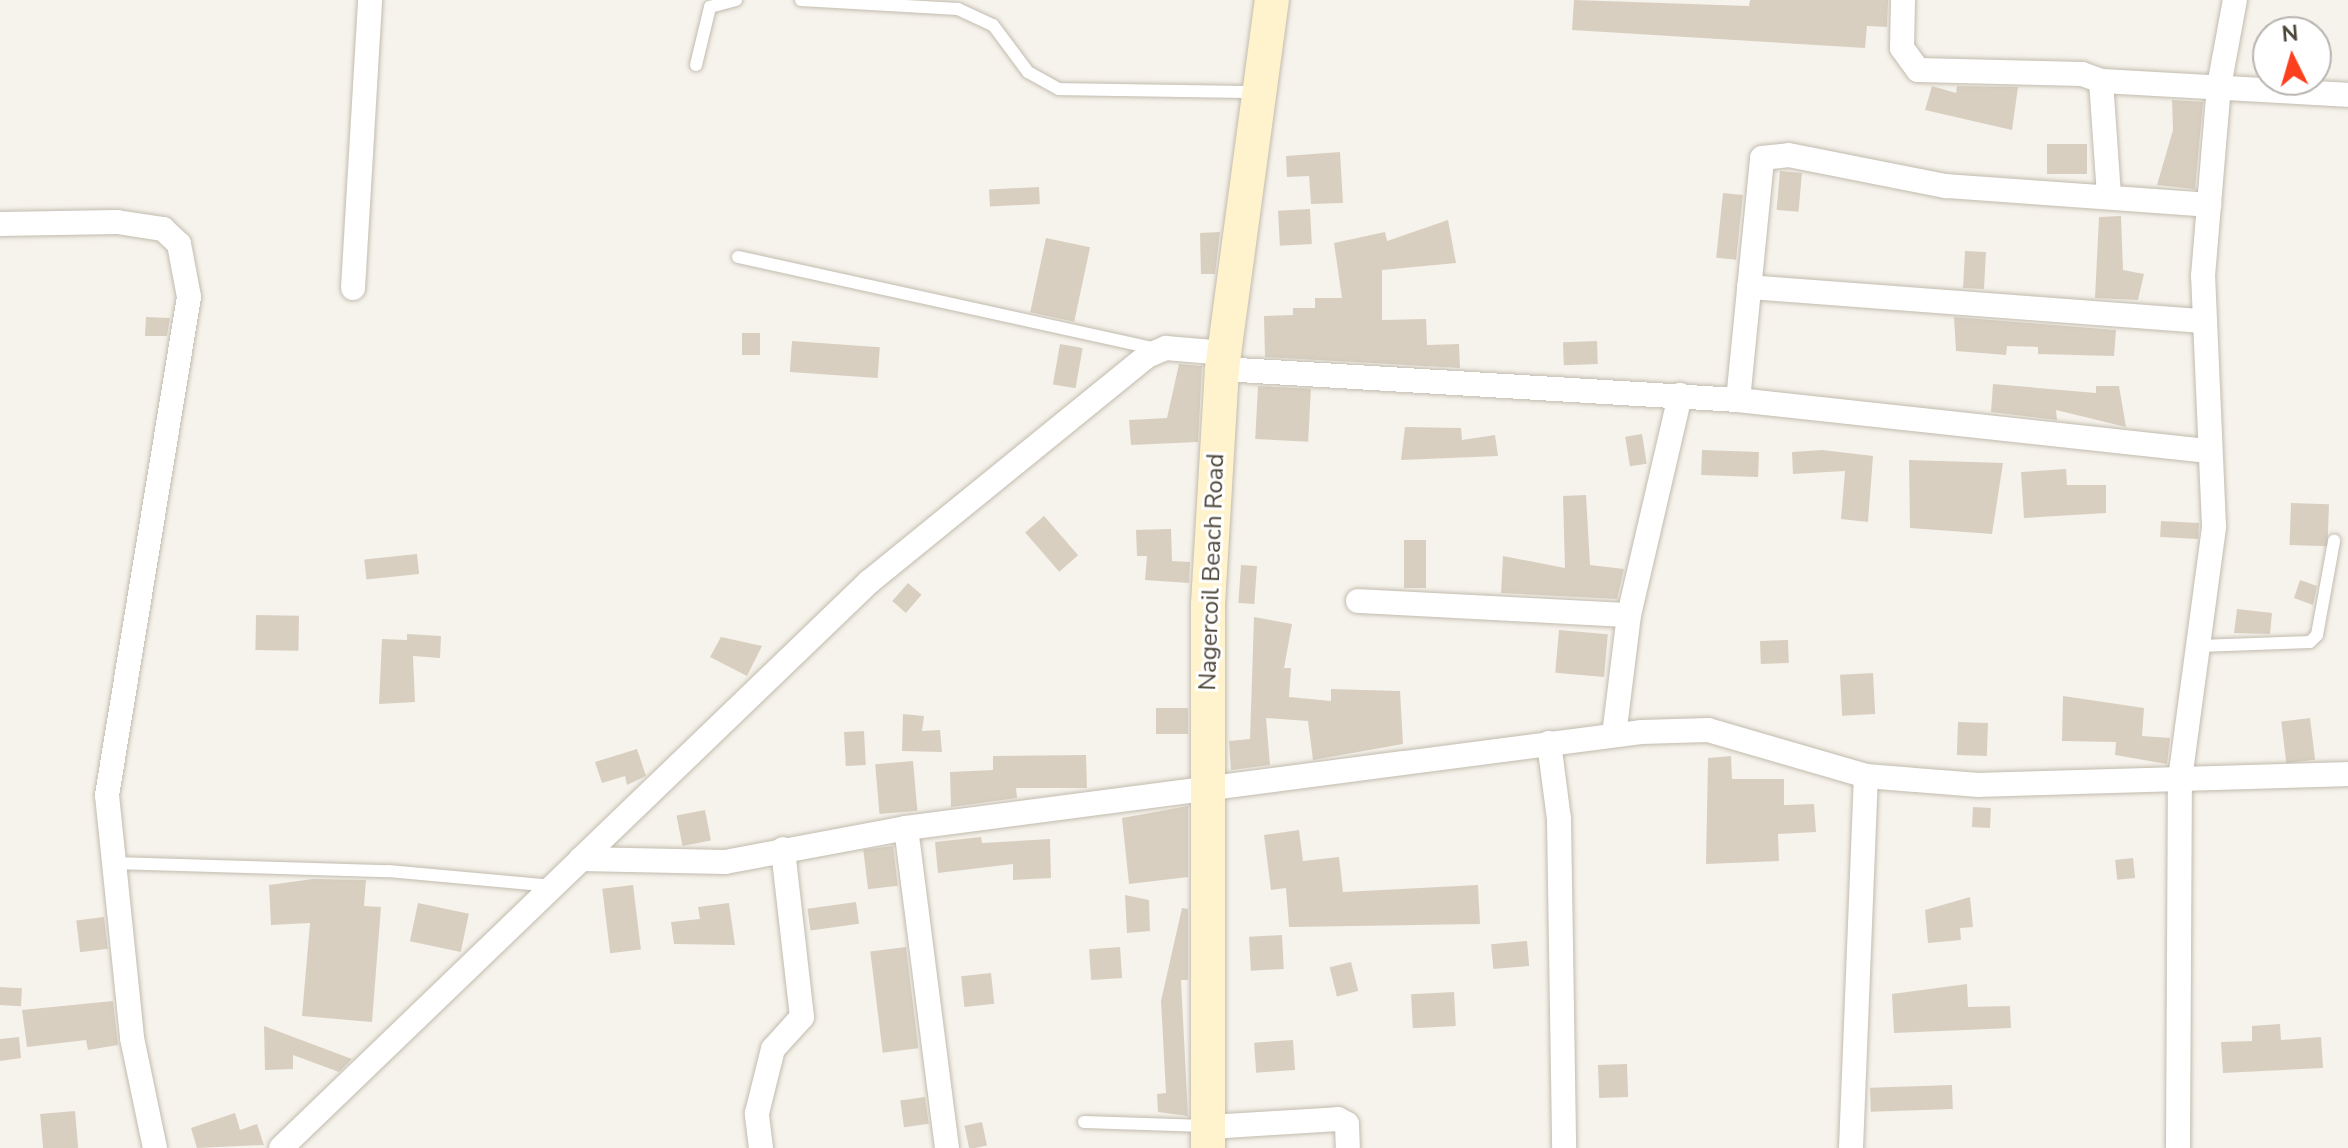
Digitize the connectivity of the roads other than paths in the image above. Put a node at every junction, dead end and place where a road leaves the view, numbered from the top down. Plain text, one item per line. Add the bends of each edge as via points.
1 (370, 0) edge
2 (736, 0) edge
3 (801, 0) edge
4 (1272, 0) edge
5 (1903, 0) edge
6 (2235, 0) edge
7 (696, 65) dead end
8 (2101, 81) junction
9 (2219, 86) junction
10 (1260, 92) junction
11 (2348, 95) edge
12 (2109, 196) junction
13 (2209, 205) junction
14 (0, 224) edge
15 (738, 257) dead end
16 (1749, 287) junction
17 (353, 288) dead end
18 (2201, 321) junction
19 (1156, 349) junction
20 (1224, 361) junction
21 (1680, 395) junction
22 (1738, 400) junction
23 (2208, 451) junction
24 (2334, 541) dead end
25 (1358, 601) dead end
26 (1629, 615) junction
27 (2199, 646) junction
28 (1614, 735) junction
29 (1549, 743) junction
30 (2348, 774) edge
31 (1866, 776) junction
32 (2180, 779) junction
33 (1206, 788) junction
34 (906, 828) junction
35 (783, 849) junction
36 (581, 859) junction
37 (114, 863) junction
38 (556, 886) junction
39 (1084, 1122) dead end
40 (1208, 1137) edge
41 (155, 1148) edge
42 (281, 1148) edge
43 (761, 1148) edge
44 (947, 1148) edge
45 (1348, 1148) edge
46 (1564, 1148) edge
47 (1851, 1148) edge
48 (2178, 1148) edge

1 - 17 street
2 - 7 lane via 710,7
3 - 10 lane via 958,9 993,25 1028,72 1059,89
4 - 10 main road, Nagercoil Beach Road
5 - 8 street via 1902,48 1918,70 2082,74
6 - 9 street
8 - 9 street
8 - 12 street
9 - 11 street
9 - 13 street
10 - 20 main road, Nagercoil Beach Road
12 - 13 street
12 - 16 street via 1946,186 1773,154 1757,164
13 - 18 street
14 - 37 street via 117,222 163,229 179,244 189,297 116,718 107,795
15 - 19 lane
16 - 18 street
16 - 22 street
18 - 23 street
19 - 20 street
19 - 36 street via 869,582
20 - 21 street
20 - 33 main road, Nagercoil Beach Road
21 - 22 street
21 - 26 street
22 - 23 street
23 - 27 street via 2214,526
24 - 27 lane via 2317,635 2310,642
25 - 26 street
26 - 28 street
27 - 32 street
28 - 29 street
28 - 31 street via 1708,730
29 - 33 street
29 - 46 street via 1559,819
30 - 32 street
31 - 32 street via 1979,785
31 - 47 street
32 - 48 street
33 - 34 street
33 - 40 main road, Nagercoil Beach Road
34 - 35 street
34 - 44 street
35 - 36 street via 685,866
35 - 43 street via 802,1017 773,1049 757,1113
36 - 38 street
37 - 38 lane via 388,871
37 - 41 street via 132,1038
38 - 42 street
39 - 40 lane
40 - 45 street via 1338,1119 1347,1124

